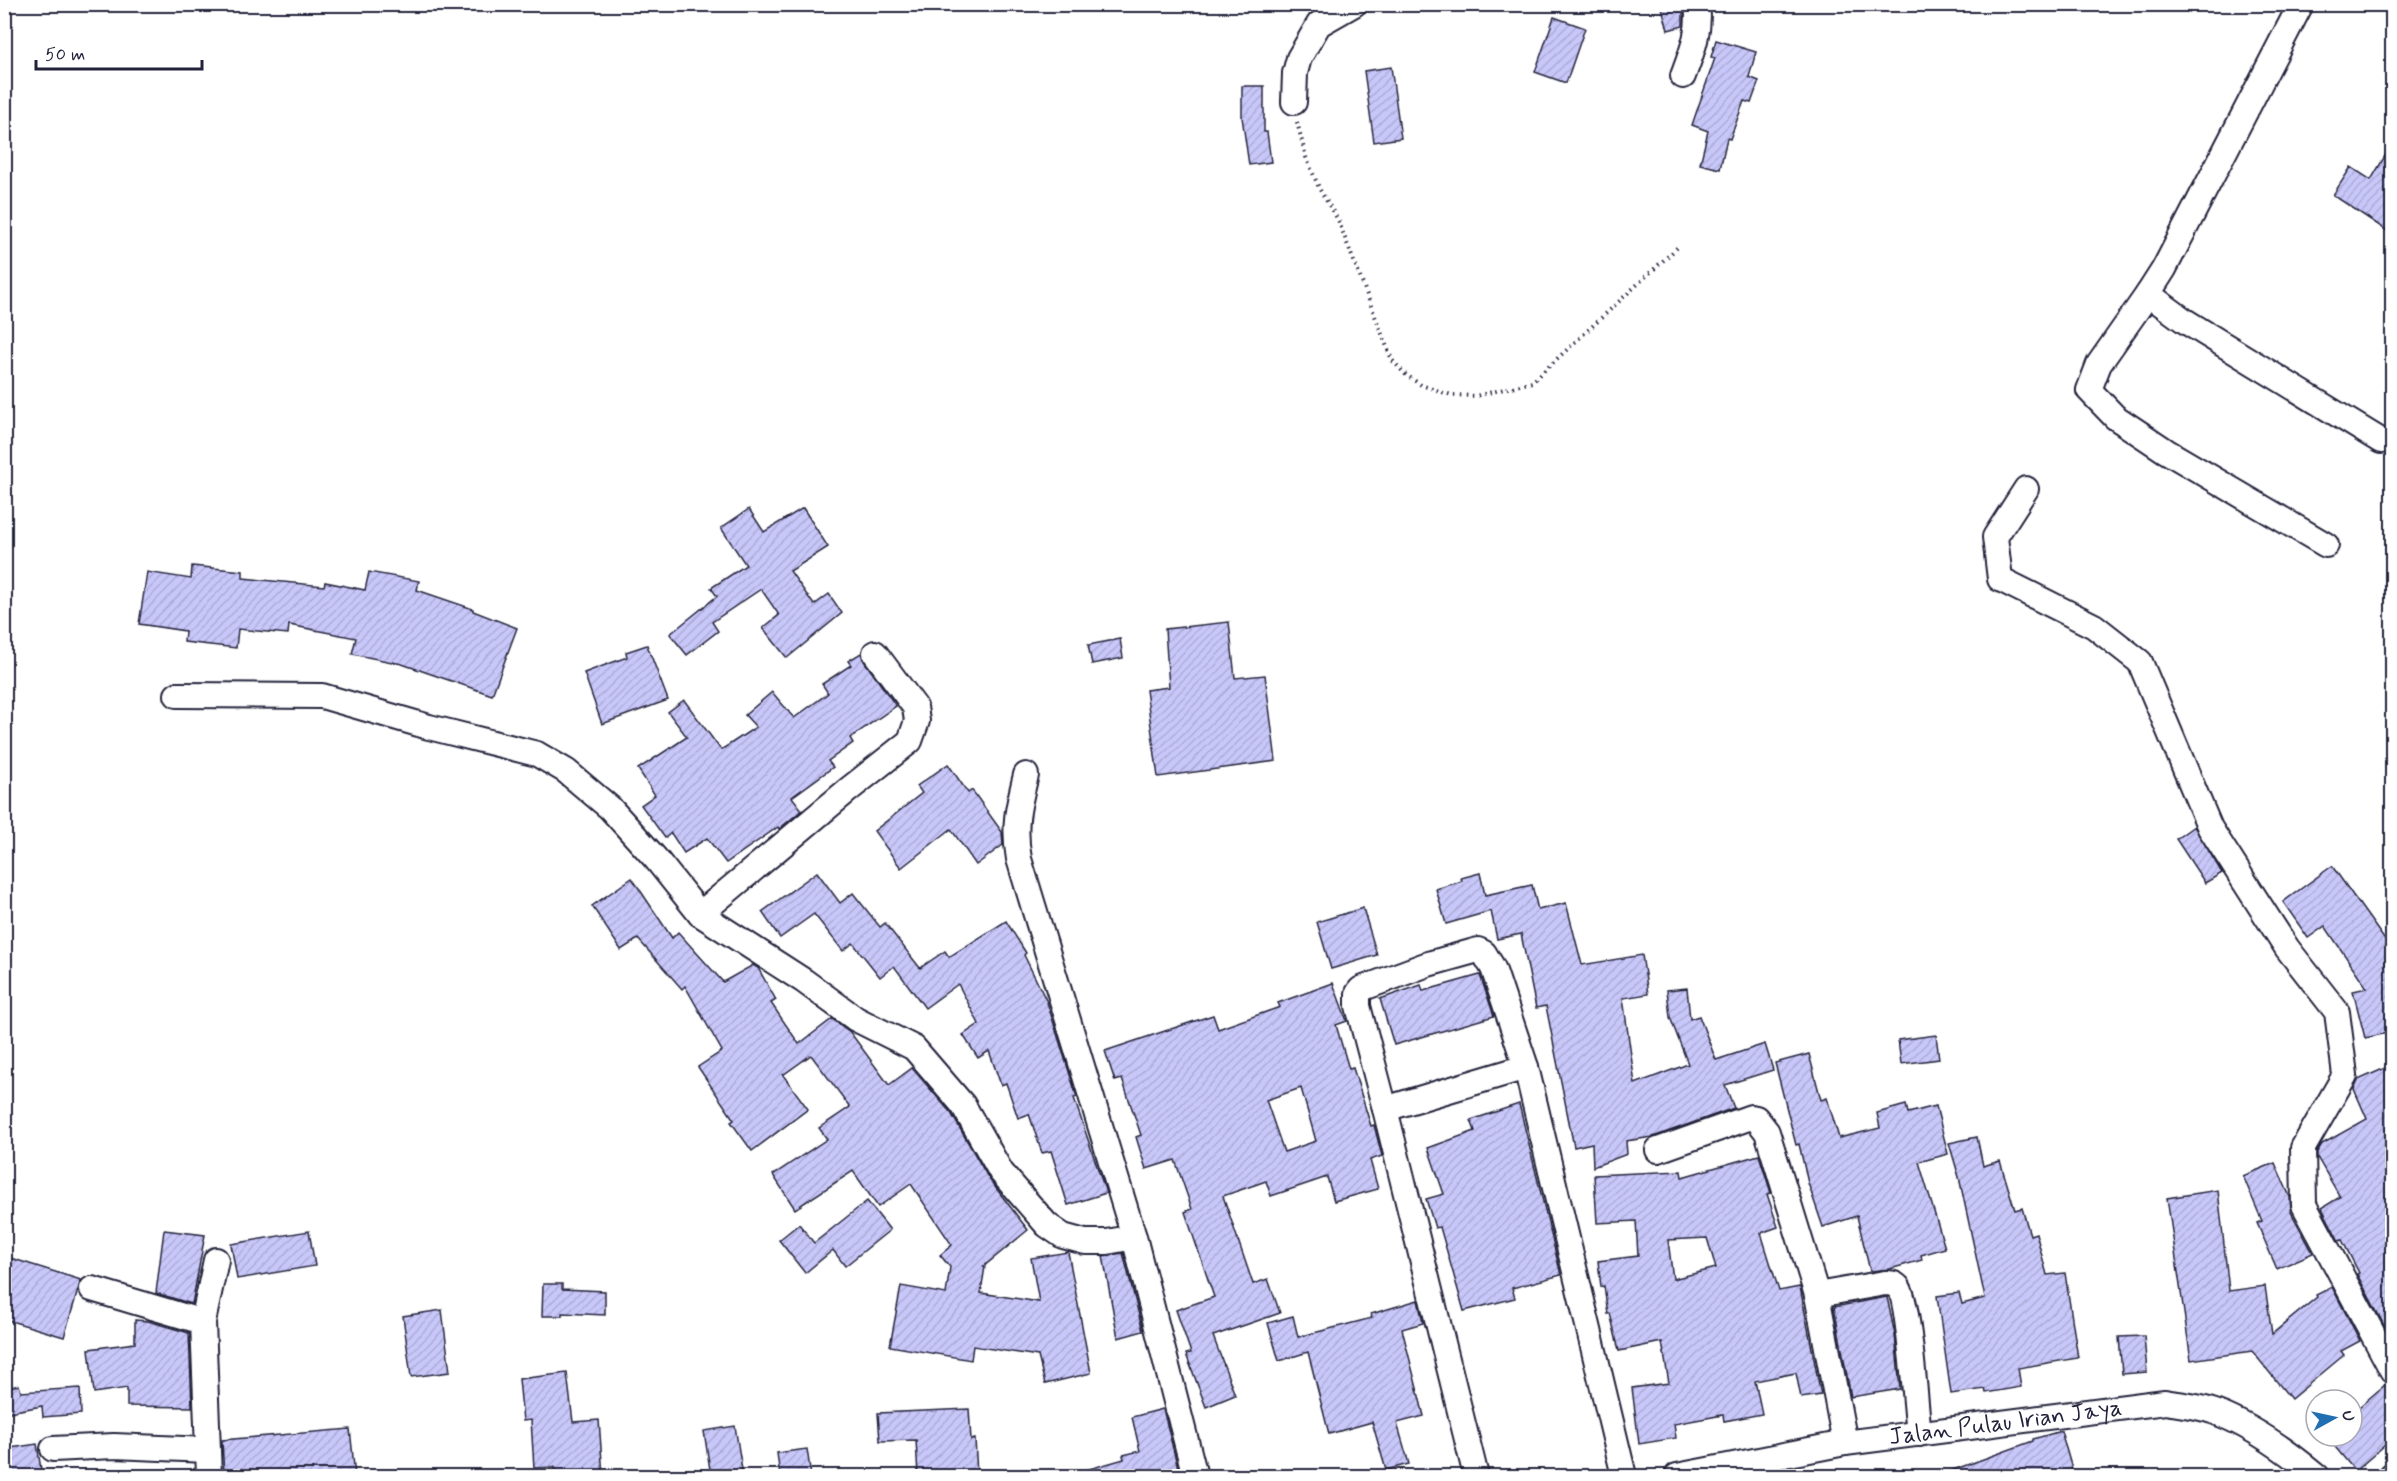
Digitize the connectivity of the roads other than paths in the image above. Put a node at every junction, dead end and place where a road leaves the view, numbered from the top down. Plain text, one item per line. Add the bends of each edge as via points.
1 (1354, 4) edge
2 (1697, 4) edge
3 (2301, 4) edge
4 (1683, 76) dead end
5 (1294, 102) road end
6 (2148, 294) junction
7 (2381, 441) dead end
8 (2026, 489) dead end
9 (2326, 544) dead end
10 (875, 653) dead end
11 (177, 695) dead end
12 (1026, 775) dead end
13 (700, 914) junction
14 (1526, 1067) junction
15 (1385, 1109) junction
16 (1658, 1150) dead end
17 (1134, 1237) junction
18 (216, 1260) dead end
19 (92, 1288) dead end
20 (1817, 1295) junction
21 (203, 1322) junction
22 (2392, 1370) edge
23 (1919, 1434) junction
24 (1845, 1443) junction
25 (54, 1449) dead end
26 (207, 1450) junction
27 (209, 1476) edge
28 (1195, 1476) edge
29 (1476, 1476) edge
30 (1624, 1476) edge
31 (1677, 1476) edge
32 (2317, 1476) edge

1 - 5 street via 1319,24 1299,58
2 - 4 street via 1699,27
3 - 6 street
6 - 7 street via 2185,321
6 - 9 street via 2099,364 2089,390 2115,417 2166,451
8 - 22 street via 1995,537 2000,579 2094,626 2140,662 2210,828 2287,948 2337,1012 2345,1075 2303,1148 2304,1205
10 - 13 street via 915,706 917,721 910,741
11 - 13 street via 322,696 537,754 566,771 610,808
12 - 17 street via 1016,815 1019,859
13 - 17 street via 856,1019 914,1048 963,1105 1001,1172 1047,1225 1063,1236 1085,1242
14 - 15 street
14 - 15 street via 1494,968 1484,952 1478,950 1428,964 1358,993
14 - 30 street
15 - 29 street
16 - 20 street via 1739,1120 1756,1119 1770,1140
17 - 28 street
18 - 21 street
19 - 21 street
20 - 23 street via 1885,1283 1898,1286 1905,1310
20 - 24 street
21 - 26 street
23 - 24 street, Jalan Pulau Irian Jaya
23 - 32 street, Jalan Pulau Irian Jaya via 2165,1402 2214,1412 2236,1422
24 - 31 street, Jalan Pulau Irian Jaya
25 - 26 street via 114,1446
26 - 27 street

